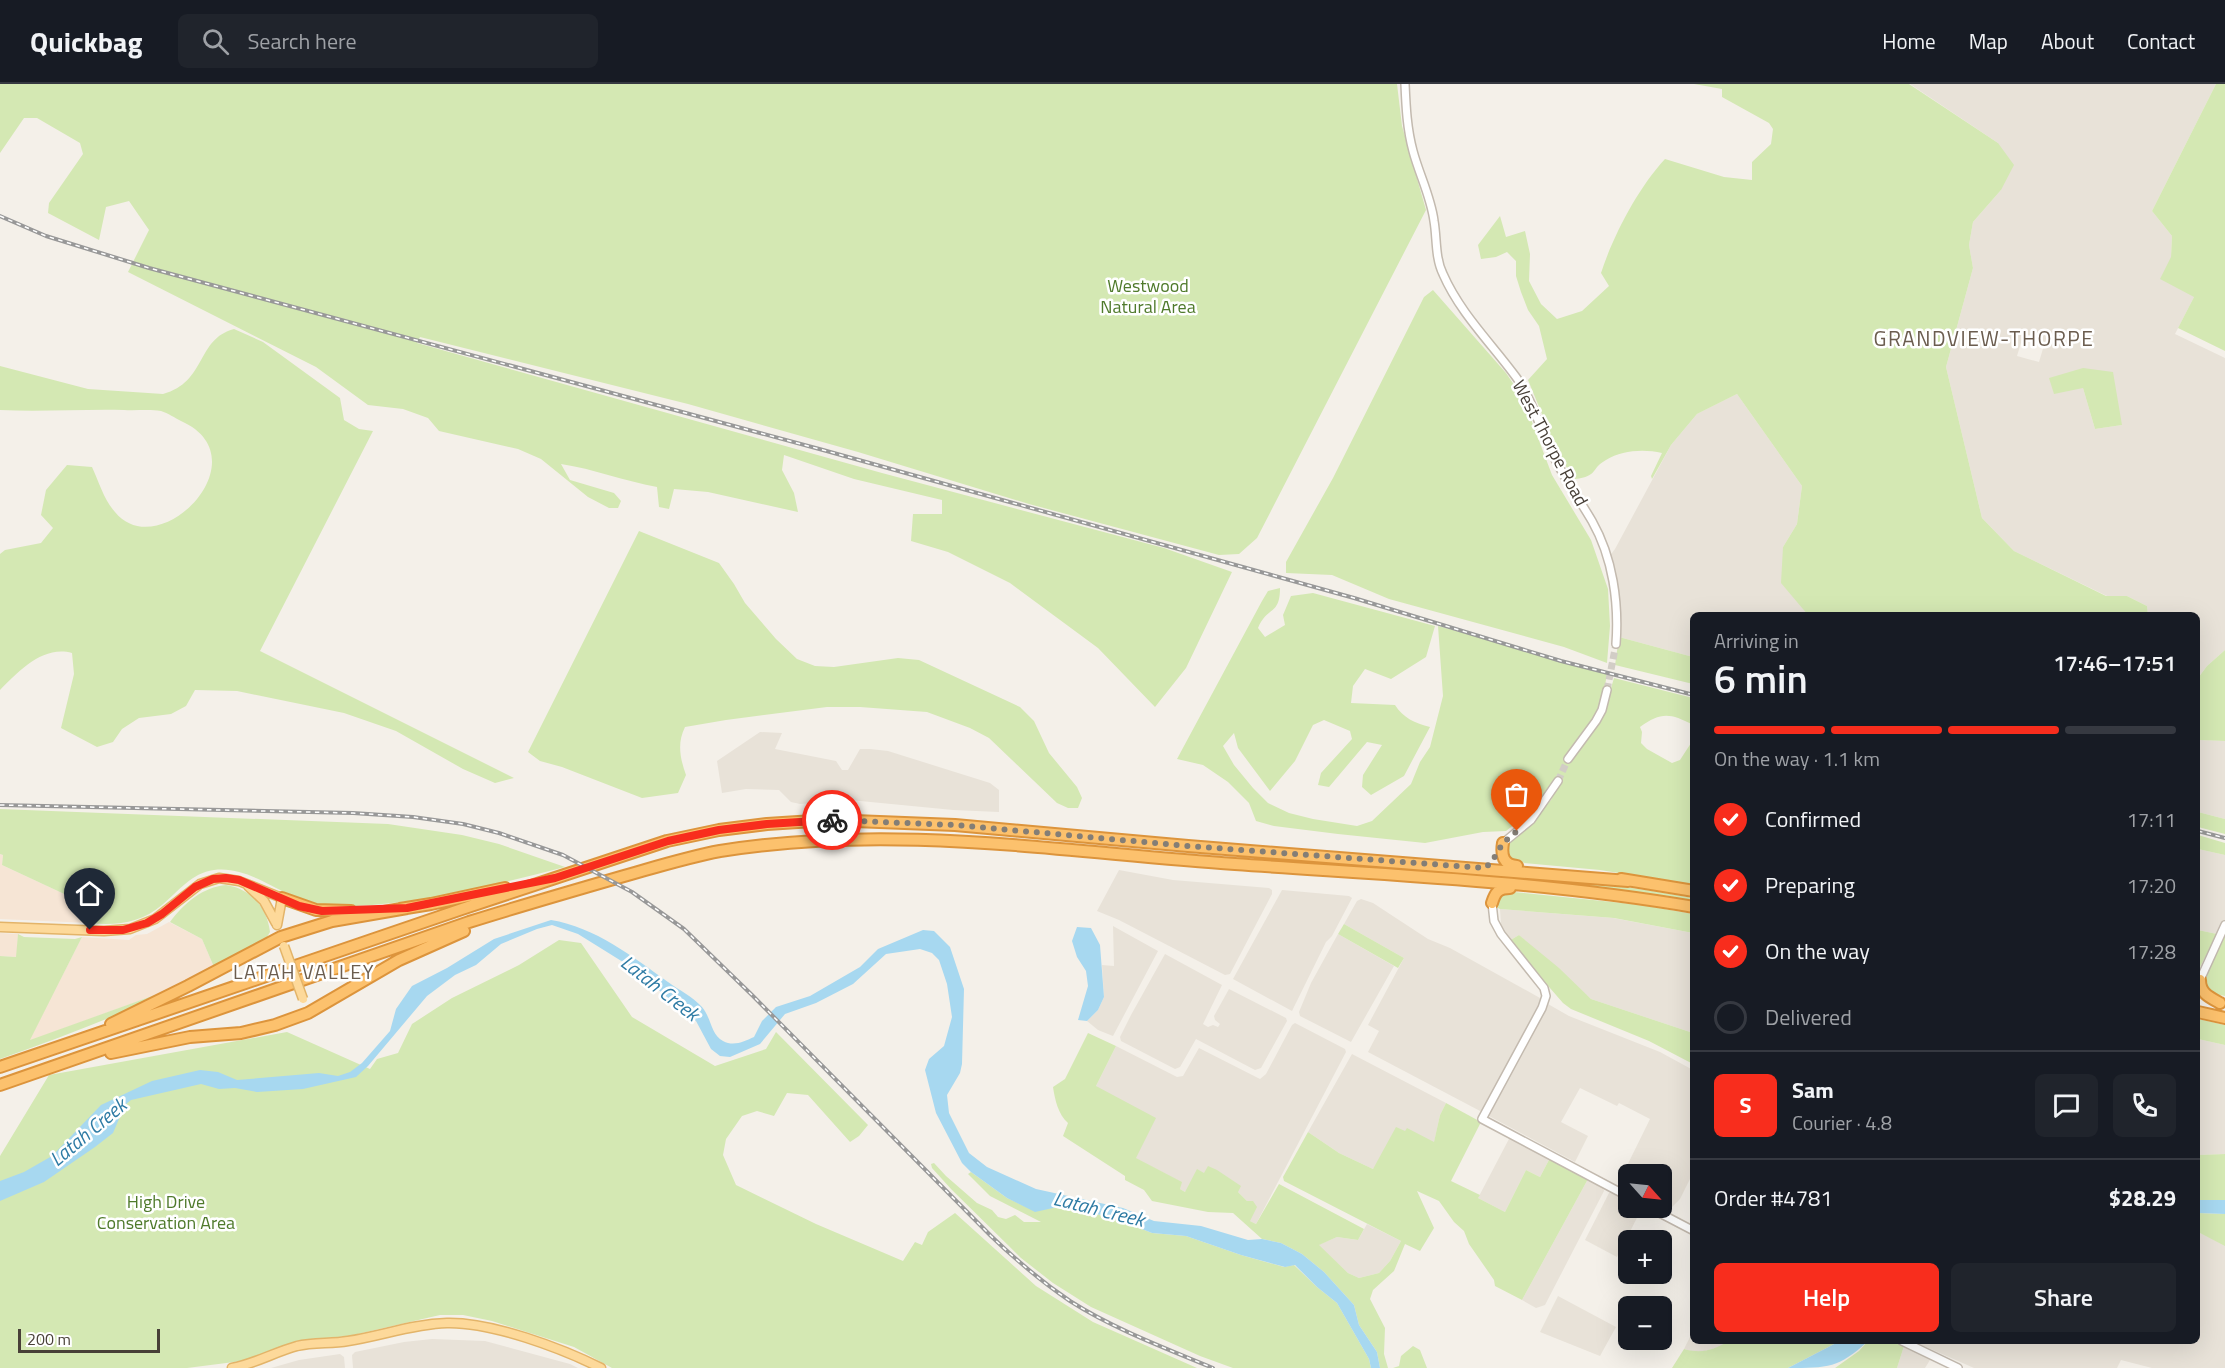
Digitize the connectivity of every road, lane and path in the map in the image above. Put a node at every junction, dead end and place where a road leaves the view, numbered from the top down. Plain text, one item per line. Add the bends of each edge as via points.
1 (1405, 84) edge
2 (1616, 644) tunnel mouth
3 (1607, 690) tunnel mouth
4 (1568, 759) tunnel mouth
5 (1558, 781) tunnel mouth
6 (1503, 843) junction
7 (1188, 846) junction
8 (1109, 853) junction
9 (1484, 868) junction
10 (555, 878) junction
11 (1455, 880) junction
12 (1628, 881) junction
13 (245, 883) junction
14 (1690, 890) edge
15 (559, 895) junction
16 (1610, 895) junction
17 (282, 898) junction
18 (1492, 903) junction
19 (1690, 906) edge
20 (407, 908) junction
21 (277, 925) junction
22 (2225, 926) edge
23 (0, 927) edge
24 (283, 941) junction
25 (2200, 978) edge
26 (2200, 987) edge
27 (2200, 998) edge
28 (2222, 1003) edge
29 (2200, 1012) edge
30 (308, 1013) junction
31 (2225, 1018) edge
32 (67, 1045) junction
33 (70, 1061) junction
34 (0, 1067) edge
35 (0, 1085) edge
36 (1618, 1191) edge
37 (1669, 1218) edge
38 (1690, 1229) edge
39 (1908, 1344) edge
40 (232, 1368) edge
41 (601, 1368) edge
42 (1958, 1368) edge

1 - 2 street, West Thorpe Road via 1412,150 1434,219 1443,275 1466,315 1518,379 1562,473 1593,523 1613,579 1618,616
3 - 4 street via 1596,721
5 - 6 street via 1531,820
6 - 9 highway
6 - 12 highway via 1502,856 1512,866 1599,874
7 - 8 highway via 1115,843
7 - 9 highway
7 - 10 highway via 955,825 829,820 719,830 668,841
8 - 11 highway via 1114,859
8 - 15 highway via 948,839 805,841 672,862
9 - 12 highway
10 - 20 highway
10 - 32 highway
11 - 16 highway
11 - 18 highway via 1484,889
12 - 14 highway
13 - 17 main road
13 - 21 main road via 264,901
13 - 23 main road via 226,878 206,881 155,919 123,930
15 - 30 highway via 427,946
15 - 33 highway via 469,922
16 - 18 highway via 1506,888 1496,893
16 - 19 highway
17 - 20 highway via 328,912
17 - 21 main road
18 - 36 street via 1494,921 1501,934 1546,993 1482,1119
20 - 24 highway via 332,921
21 - 24 main road
22 - 25 street
24 - 30 main road, bridge
24 - 32 highway
26 - 28 highway via 2206,995
27 - 28 highway
29 - 31 highway
30 - 33 highway via 241,1033 190,1037
32 - 34 highway
33 - 35 highway
37 - 38 street
39 - 42 street
40 - 41 main road via 297,1346 346,1342 422,1326 466,1324 558,1348

